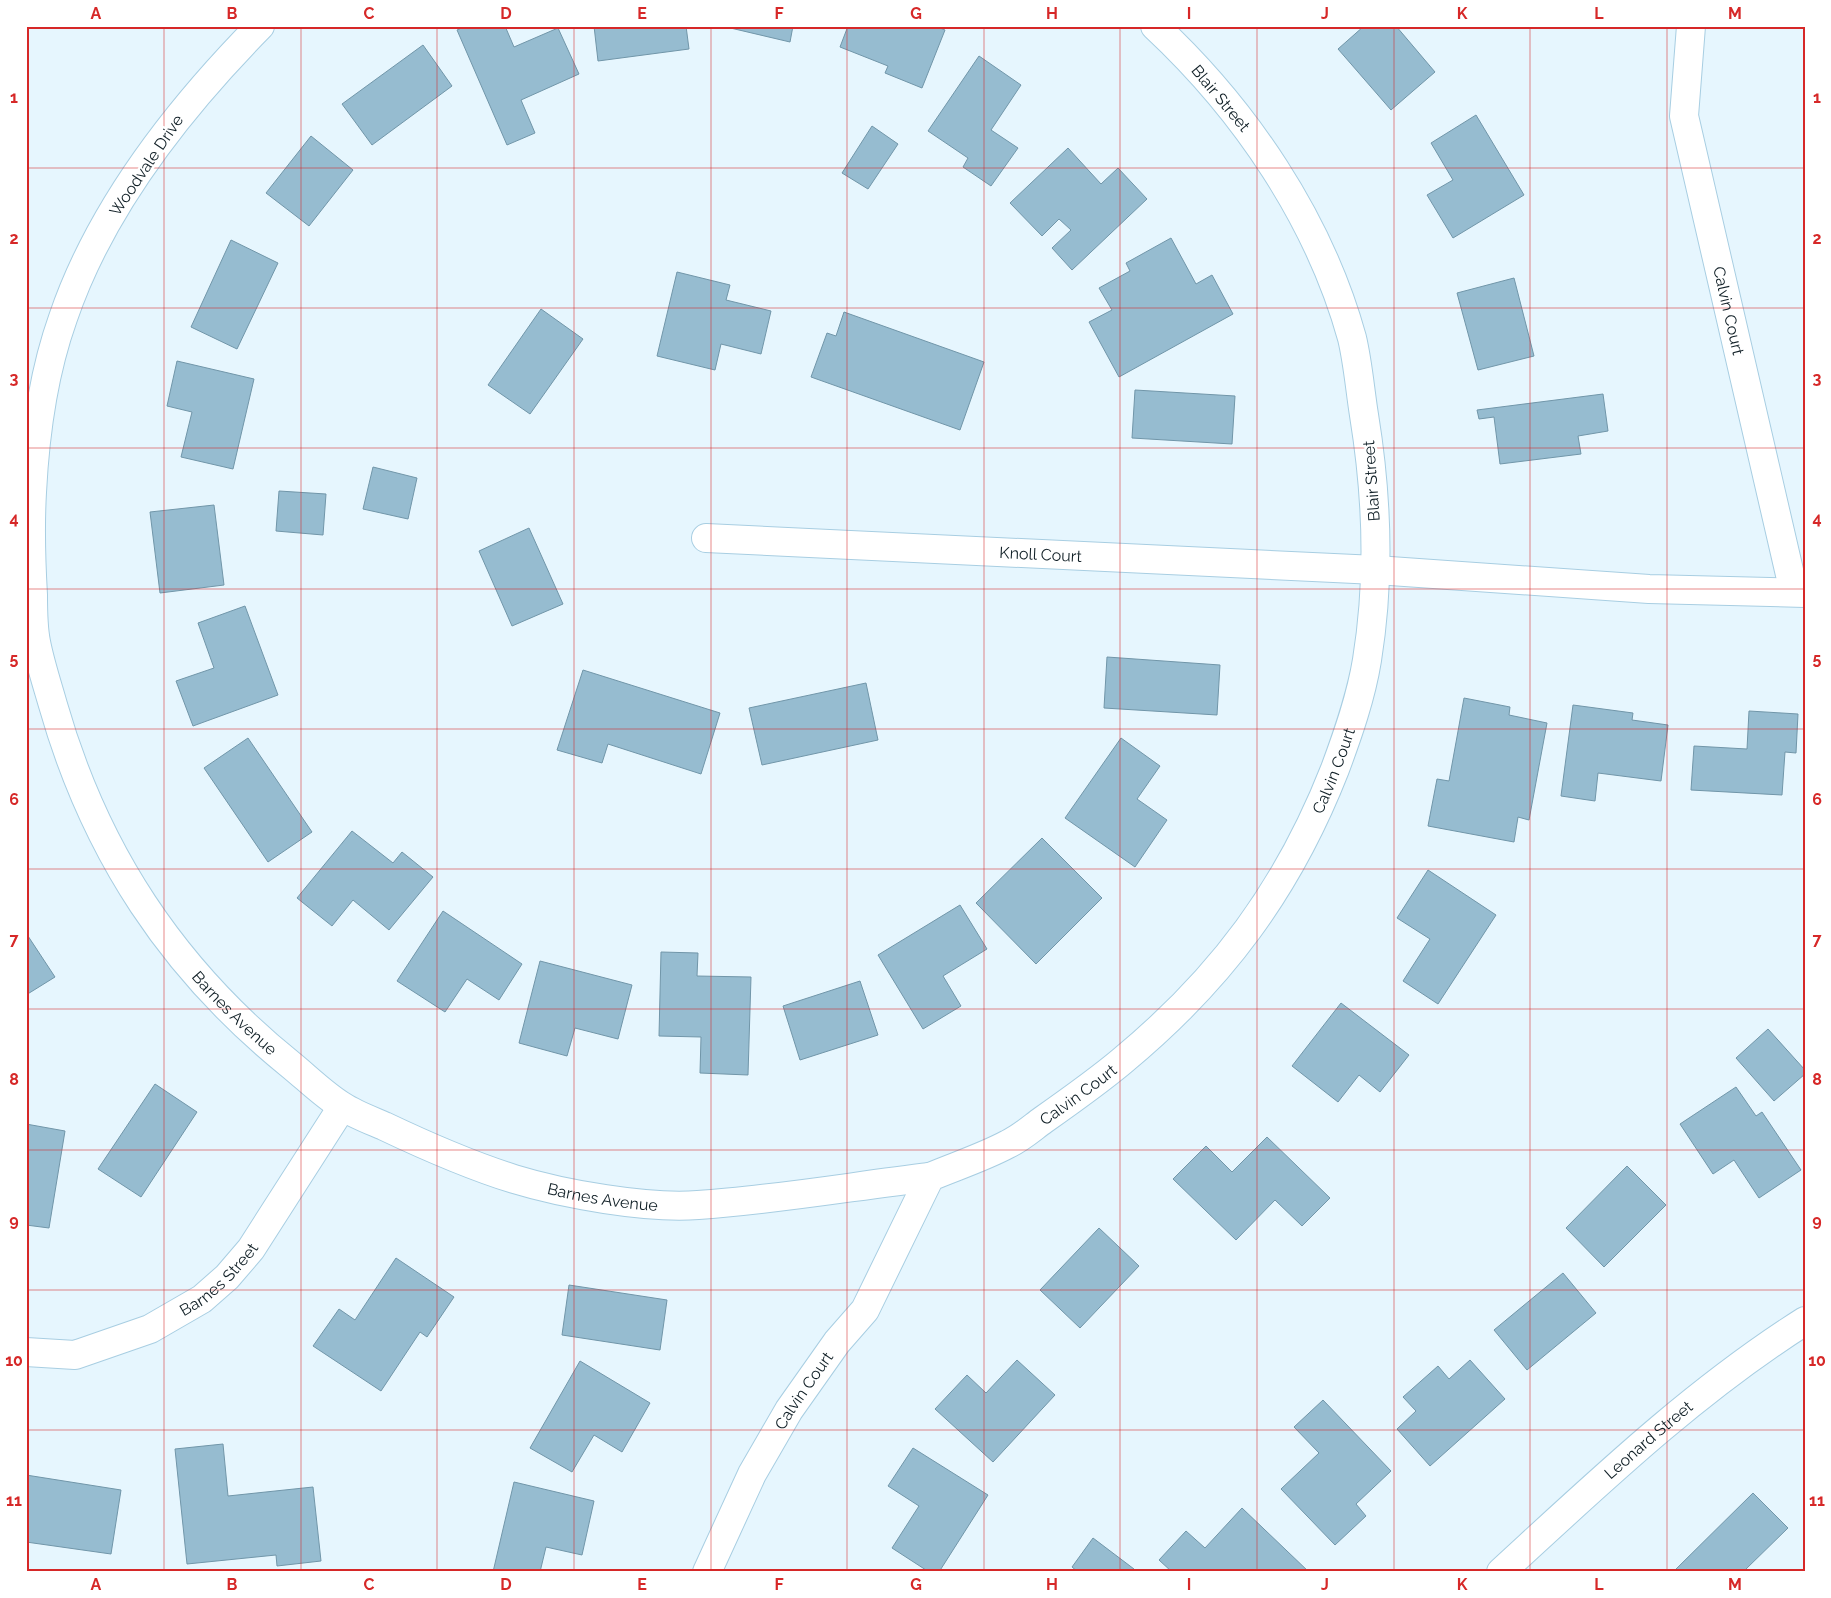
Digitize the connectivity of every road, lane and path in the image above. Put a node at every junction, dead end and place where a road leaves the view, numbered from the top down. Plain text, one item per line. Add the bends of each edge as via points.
1 (260, 26) edge
2 (1155, 26) edge
3 (1691, 26) edge
4 (61, 323) joint
5 (706, 538) dead end
6 (1376, 570) junction
7 (1800, 592) edge
8 (342, 1106) junction
9 (930, 1177) junction
10 (1805, 1321) edge
11 (26, 1352) edge
12 (707, 1572) edge
13 (1501, 1572) edge

1 - 4 street, Woodvale Drive via 223,64 160,141 97,237
2 - 6 street, Blair Street via 1197,67 1258,142 1310,232 1335,290 1352,340 1372,461
3 - 7 street, Calvin Court via 1684,116
4 - 8 street, Barnes Avenue via 35,438 30,528 35,639 66,748 88,806 111,853 140,903 172,947 212,993 258,1038
5 - 6 street, Knoll Court
6 - 7 street via 1650,589
6 - 9 street, Calvin Court via 1367,662 1347,738 1317,814 1295,858 1249,931 1214,974 1153,1036 1094,1084 1010,1144
8 - 9 street, Barnes Avenue via 434,1150 517,1180 572,1193 653,1204 695,1206
8 - 11 street, Barnes Street via 251,1249 202,1299 150,1329 74,1356
9 - 12 street, Calvin Court via 865,1310 837,1342 789,1410 752,1474
10 - 13 street, Leonard Street via 1704,1393 1638,1446

